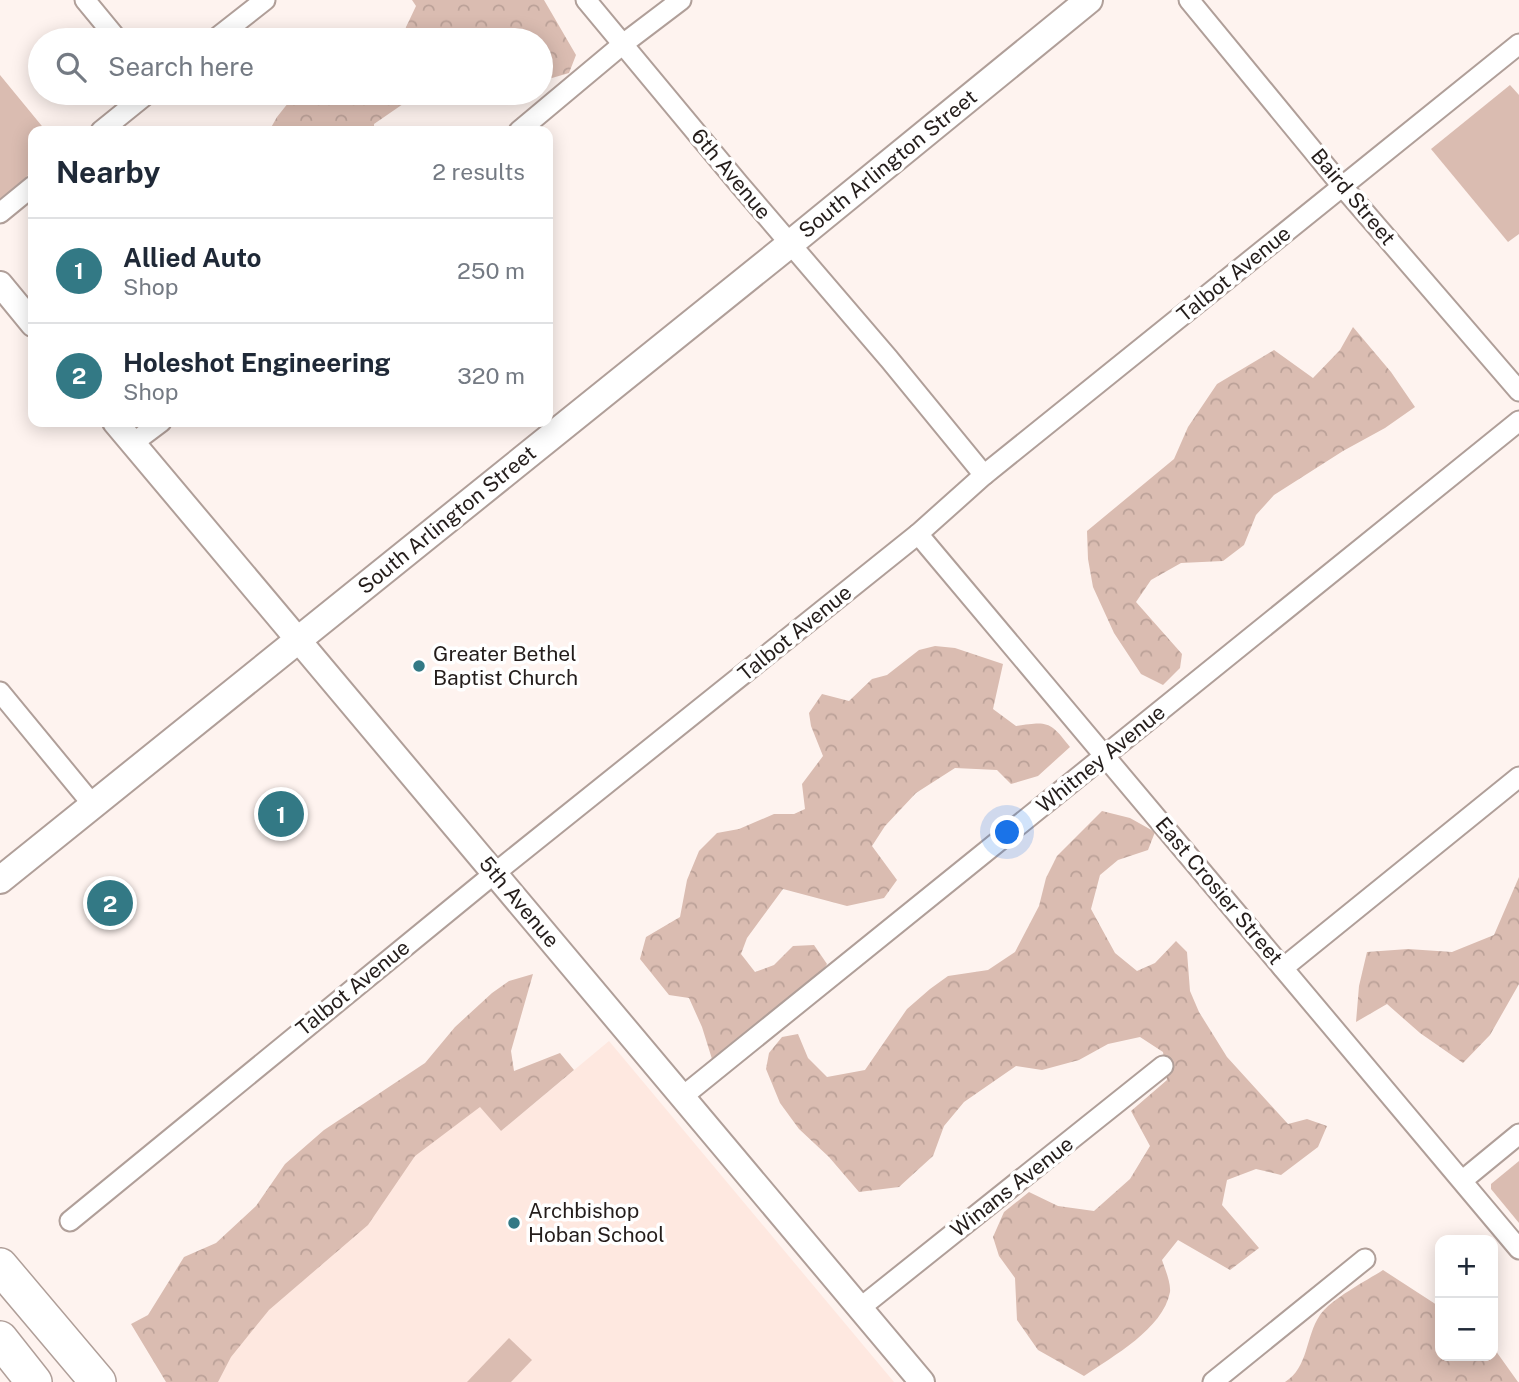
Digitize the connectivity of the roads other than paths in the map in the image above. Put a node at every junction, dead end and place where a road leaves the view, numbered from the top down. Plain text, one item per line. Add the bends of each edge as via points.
1 (85, 0) edge
2 (265, 0) edge
3 (586, 0) edge
4 (681, 0) edge
5 (1089, 0) edge
6 (1189, 0) edge
7 (108, 28) edge
8 (229, 28) edge
9 (624, 44) junction
10 (1519, 44) edge
11 (553, 103) edge
12 (133, 105) edge
13 (550, 105) edge
14 (107, 126) edge
15 (525, 126) edge
16 (1342, 186) junction
17 (28, 190) edge
18 (0, 213) edge
19 (790, 244) junction
20 (0, 284) edge
21 (28, 318) edge
22 (1519, 391) edge
23 (1519, 421) edge
24 (119, 427) edge
25 (154, 427) edge
26 (133, 443) junction
27 (984, 475) junction
28 (918, 534) junction
29 (299, 641) junction
30 (0, 692) edge
31 (1105, 756) junction
32 (1519, 777) edge
33 (93, 805) junction
34 (495, 873) junction
35 (0, 880) edge
36 (1283, 968) junction
37 (1163, 1066) dead end
38 (682, 1097) junction
39 (1519, 1134) edge
40 (1463, 1180) junction
41 (70, 1221) dead end
42 (0, 1246) edge
43 (1519, 1249) edge
44 (1365, 1259) dead end
45 (0, 1266) edge
46 (860, 1308) junction
47 (0, 1339) edge
48 (92, 1375) edge
49 (34, 1382) edge
50 (922, 1382) edge
51 (1213, 1382) edge

1 - 7 street
2 - 8 street
3 - 9 street, 6th Avenue
4 - 9 street
5 - 19 main road, South Arlington Street
6 - 16 street, Baird Street
9 - 11 street
9 - 19 street, 6th Avenue
10 - 16 street, Talbot Avenue
12 - 14 street
13 - 15 street
16 - 22 street, Baird Street
16 - 27 street, Talbot Avenue
17 - 18 street
19 - 27 street, 6th Avenue
19 - 29 main road, South Arlington Street
20 - 21 street
23 - 31 street, Whitney Avenue
24 - 26 street, 5th Avenue
25 - 26 street
26 - 29 street, 5th Avenue
27 - 28 street, Talbot Avenue
28 - 31 street, East Crosier Street
28 - 34 street, Talbot Avenue
29 - 33 main road, South Arlington Street
29 - 34 street, 5th Avenue
30 - 33 street
31 - 36 street, East Crosier Street
31 - 38 street, Whitney Avenue
32 - 36 street
33 - 35 main road, South Arlington Street
34 - 38 street, 5th Avenue
34 - 41 street, Talbot Avenue
36 - 40 street, East Crosier Street
37 - 46 street, Winans Avenue
38 - 46 street, 5th Avenue
39 - 40 street
40 - 43 street, East Crosier Street
42 - 48 highway
44 - 51 street
45 - 48 highway
46 - 50 street, 5th Avenue
47 - 49 highway

